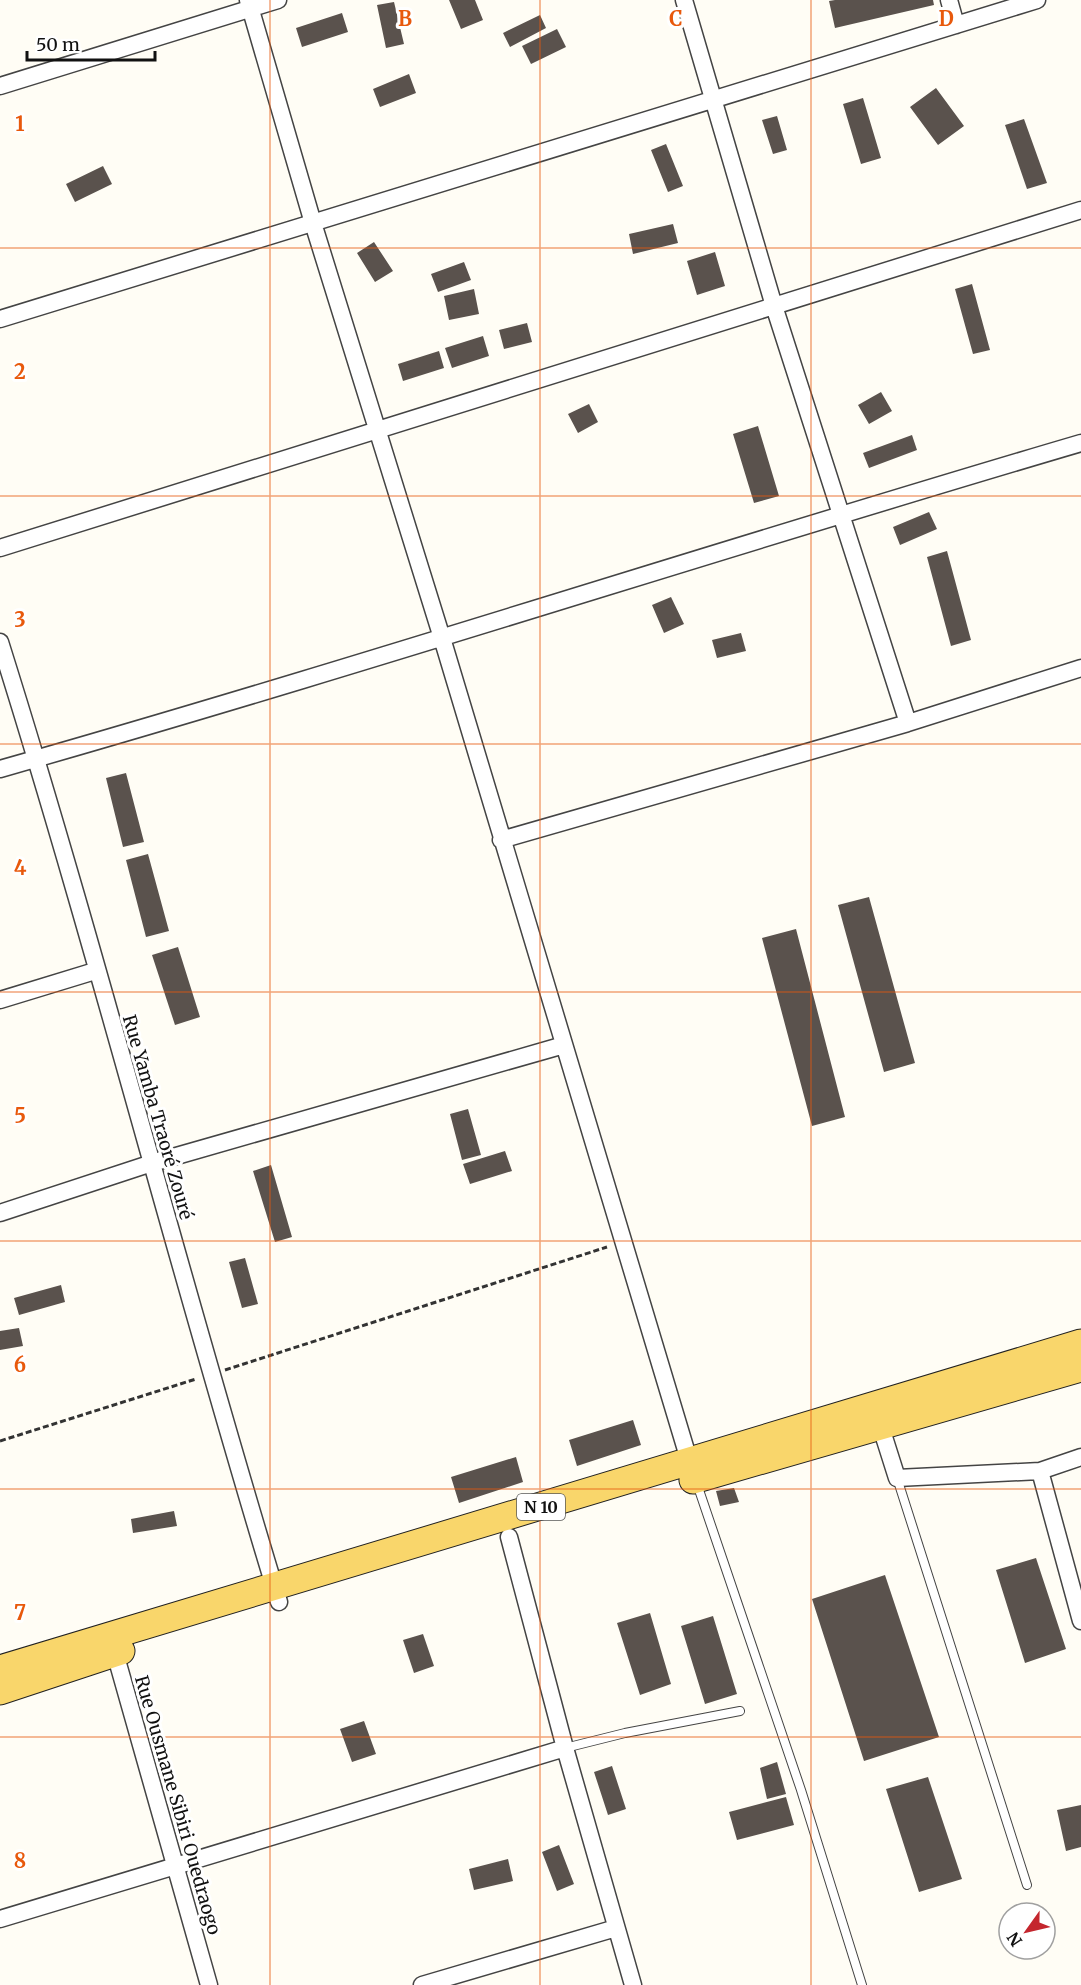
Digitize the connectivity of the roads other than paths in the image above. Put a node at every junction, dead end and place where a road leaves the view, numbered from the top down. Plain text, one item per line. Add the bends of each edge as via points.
1 (278, 0) edge
2 (684, 0) edge
3 (949, 0) edge
4 (1036, 0) edge
5 (249, 4) edge
6 (956, 25) junction
7 (0, 86) edge
8 (713, 101) junction
9 (1081, 210) edge
10 (313, 223) junction
11 (774, 306) junction
12 (0, 319) edge
13 (378, 429) junction
14 (1081, 443) edge
15 (839, 514) junction
16 (0, 548) edge
17 (442, 638) junction
18 (0, 642) edge
19 (1081, 668) edge
20 (908, 723) junction
21 (37, 759) junction
22 (0, 769) edge
23 (501, 840) junction
24 (95, 971) junction
25 (0, 1000) edge
26 (564, 1045) junction
27 (152, 1163) junction
28 (0, 1213) edge
29 (1081, 1343) edge
30 (1081, 1368) edge
31 (877, 1416) junction
32 (1081, 1457) edge
33 (692, 1470) junction
34 (1040, 1471) junction
35 (897, 1478) junction
36 (509, 1537) junction
37 (277, 1594) junction
38 (1081, 1621) edge
39 (113, 1645) junction
40 (0, 1669) edge
41 (0, 1691) edge
42 (740, 1711) dead end
43 (564, 1748) junction
44 (175, 1866) junction
45 (1027, 1885) dead end
46 (0, 1919) edge
47 (616, 1929) junction
48 (209, 1985) edge
49 (422, 1985) edge
50 (633, 1985) edge
51 (862, 1985) edge

1 - 5 street
2 - 8 street
3 - 6 street
4 - 6 street
5 - 7 street
5 - 10 street
6 - 8 street
8 - 10 street
8 - 11 street
9 - 11 street
10 - 12 street
10 - 13 street
11 - 13 street
11 - 15 street
13 - 16 street
13 - 17 street
14 - 15 street
15 - 17 street
15 - 20 street
17 - 21 street
17 - 23 street
18 - 21 street, Rue Yamba Traoré Zouré
19 - 20 street
20 - 23 street
21 - 22 street
21 - 24 street, Rue Yamba Traoré Zouré
23 - 26 street
24 - 25 street
24 - 27 street, Rue Yamba Traoré Zouré
26 - 27 street
26 - 33 street
27 - 28 street
27 - 37 street, Rue Yamba Traoré Zouré via 210,1375
29 - 31 main road, N 10
30 - 31 main road, N 10
31 - 33 main road, N 10
31 - 35 street
32 - 34 street
33 - 36 main road, N 10
33 - 37 main road, N 10
33 - 51 lane via 801,1790
34 - 35 street
34 - 38 street
35 - 45 lane
36 - 37 main road, N 10
36 - 43 street
37 - 39 main road, N 10
39 - 40 main road, N 10
39 - 41 main road, N 10
39 - 44 street, Rue Ousmane Sibiri Ouedraogo
42 - 43 lane via 625,1732
43 - 44 street
43 - 47 street
44 - 46 street
44 - 48 street, Rue Ousmane Sibiri Ouedraogo
47 - 49 street
47 - 50 street

